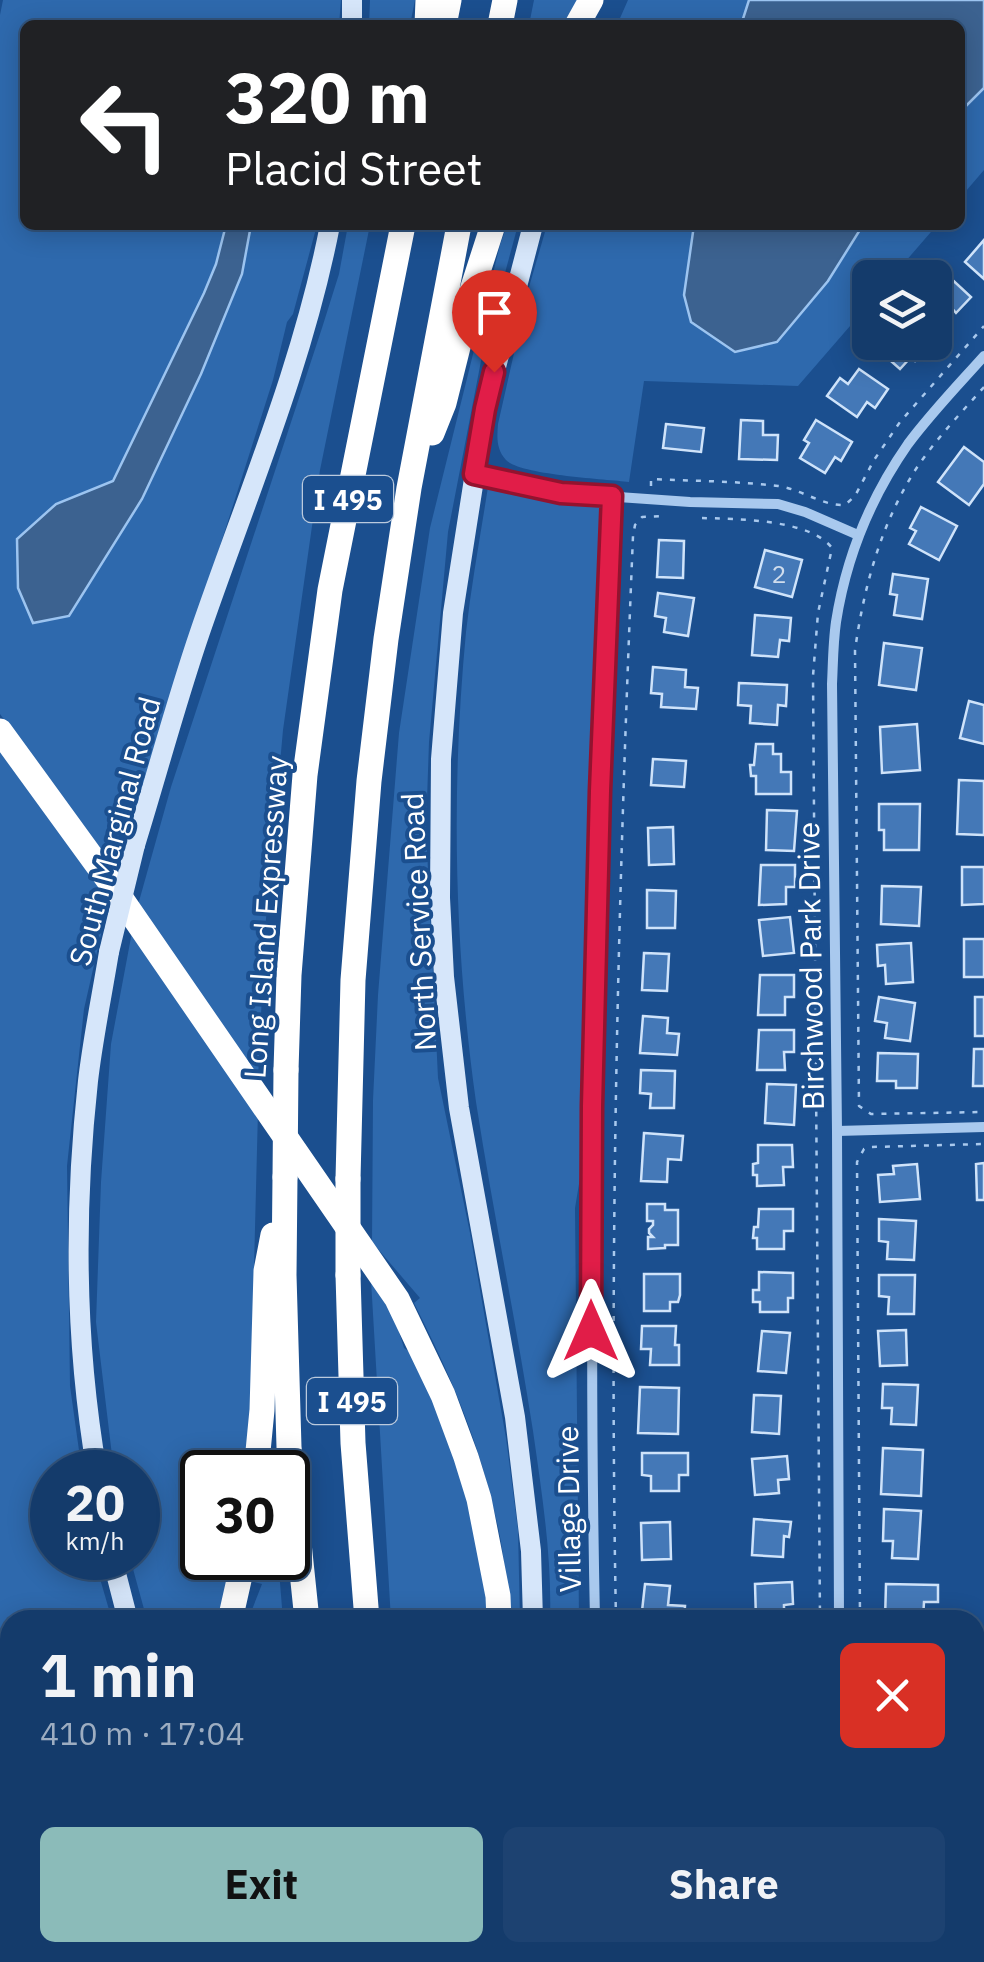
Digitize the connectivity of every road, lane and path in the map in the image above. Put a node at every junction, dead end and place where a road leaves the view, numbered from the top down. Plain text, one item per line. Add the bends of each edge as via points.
1 (329, 230) edge
2 (402, 230) edge
3 (458, 230) edge
4 (490, 230) edge
5 (532, 230) edge
6 (984, 326) edge
7 (984, 356) edge
8 (984, 387) edge
9 (474, 474) junction
10 (651, 479) dead end
11 (409, 488) junction
12 (612, 496) junction
13 (668, 516) dead end
14 (687, 517) dead end
15 (858, 535) junction
16 (0, 732) edge
17 (984, 1112) edge
18 (984, 1127) edge
19 (837, 1131) junction
20 (984, 1144) edge
21 (275, 1273) junction
22 (95, 1450) edge
23 (258, 1450) edge
24 (118, 1580) edge
25 (239, 1580) edge
26 (125, 1610) edge
27 (232, 1610) edge
28 (306, 1610) edge
29 (366, 1610) edge
30 (499, 1610) edge
31 (533, 1610) edge
32 (595, 1610) edge
33 (616, 1610) edge
34 (820, 1610) edge
35 (839, 1610) edge
36 (860, 1610) edge

1 - 22 main road, South Marginal Road, bridge via 296,358 135,844 109,952 88,1080 80,1200 81,1322
2 - 21 highway, Long Island Expressway / I 495, bridge via 330,590 305,774
3 - 11 highway, I 495
4 - 11 highway via 444,403
5 - 9 main road, North Service Road
6 - 10 path via 900,422 845,506 776,486
7 - 15 street, Birchwood Park Drive via 908,444
8 - 17 path via 913,474 887,524 855,650 859,1106 870,1114
9 - 12 street via 561,493
9 - 31 main road, North Service Road via 441,759 444,977 459,1108 515,1417
11 - 29 highway, I 495, bridge via 369,781 354,980 348,1275
12 - 15 street via 778,504
12 - 32 street, Village Drive via 592,1106
13 - 33 path via 642,517 633,536 616,1056
14 - 34 path via 782,524 832,548 813,676
15 - 19 street, Birchwood Park Drive via 836,624 832,684
16 - 30 highway via 397,1300 466,1457
18 - 19 street
19 - 35 street, Birchwood Park Drive
20 - 36 path via 871,1147 858,1162
21 - 23 highway
21 - 28 highway, I 495
24 - 26 main road
25 - 27 highway

